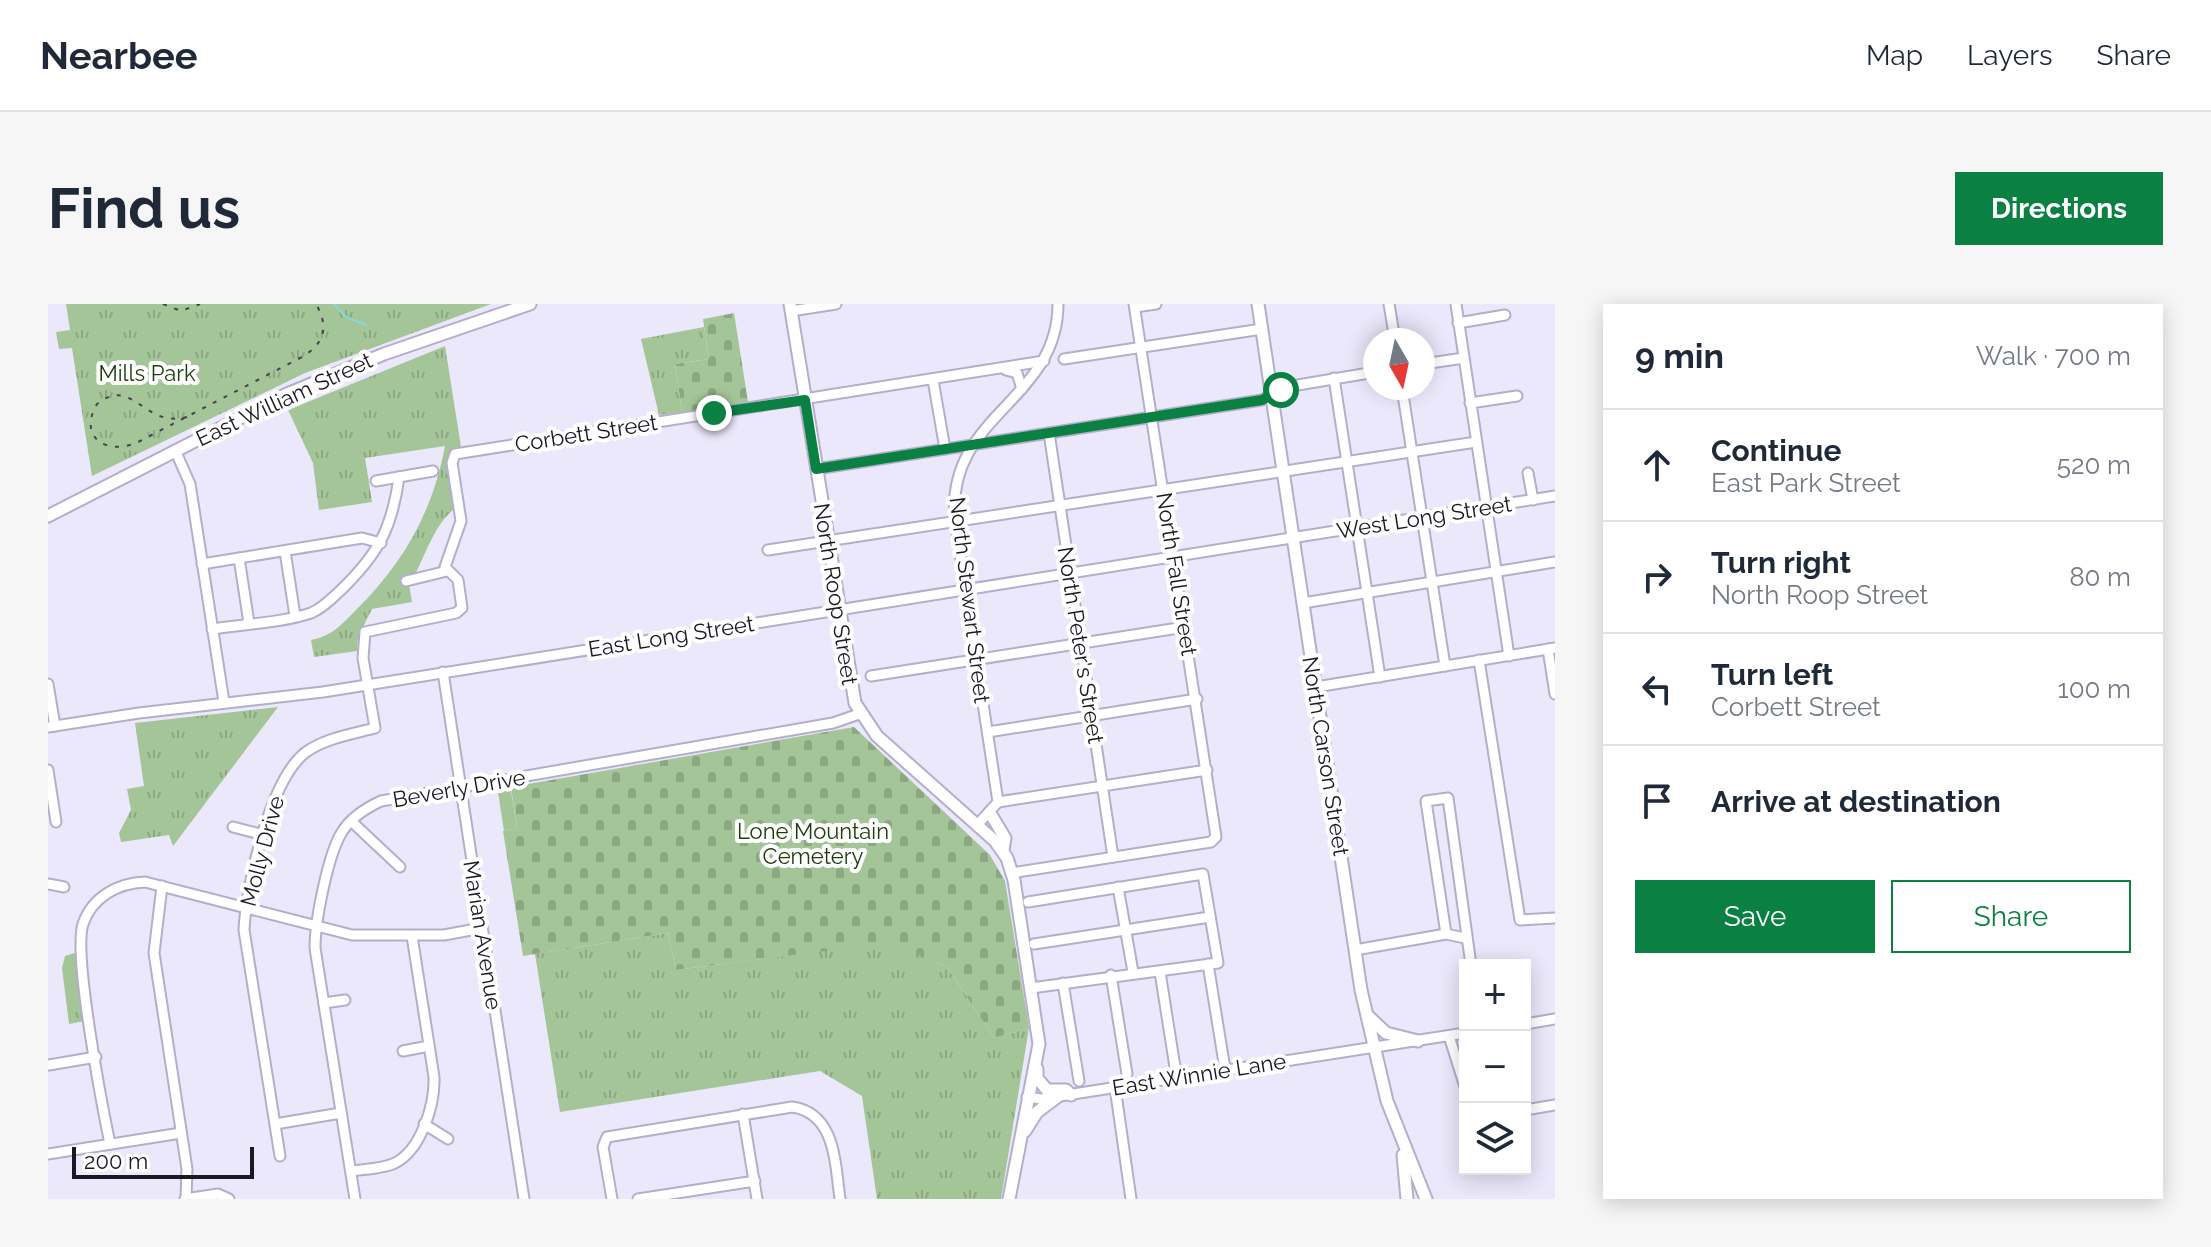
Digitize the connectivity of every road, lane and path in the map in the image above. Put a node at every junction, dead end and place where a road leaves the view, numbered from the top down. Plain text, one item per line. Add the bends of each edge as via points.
1 (530, 304) edge
2 (836, 304) edge
3 (1058, 304) edge
4 (1156, 304) edge
5 (1258, 304) edge
6 (1389, 304) edge
7 (1456, 304) edge
8 (1135, 306) edge
9 (791, 308) edge
10 (1505, 315) dead end
11 (1458, 323) junction
12 (1393, 328) edge
13 (1262, 329) junction
14 (1141, 348) junction
15 (1464, 358) junction
16 (1064, 359) dead end
17 (1044, 361) junction
18 (1435, 362) edge
19 (1002, 369) junction
20 (1363, 374) edge
21 (1334, 378) junction
22 (933, 380) junction
23 (1022, 389) junction
24 (1272, 395) junction
25 (1517, 396) dead end
26 (805, 400) junction
27 (1404, 400) edge
28 (1470, 403) junction
29 (1151, 417) junction
30 (1049, 433) junction
31 (1476, 442) junction
32 (971, 445) junction
33 (945, 449) junction
34 (175, 450) junction
35 (1412, 452) junction
36 (1347, 462) junction
37 (816, 469) junction
38 (433, 471) dead end
39 (1283, 471) junction
40 (1528, 473) dead end
41 (399, 477) junction
42 (376, 481) dead end
43 (1163, 488) junction
44 (1555, 496) edge
45 (1533, 500) junction
46 (1060, 503) junction
47 (1486, 507) junction
48 (48, 516) edge
49 (1421, 517) junction
50 (955, 520) junction
51 (1358, 527) junction
52 (1293, 538) junction
53 (828, 540) junction
54 (381, 543) junction
55 (768, 550) dead end
56 (285, 551) junction
57 (239, 558) junction
58 (1175, 558) junction
59 (1555, 562) edge
60 (202, 564) junction
61 (447, 571) junction
62 (1497, 572) junction
63 (1071, 574) junction
64 (406, 581) dead end
65 (1432, 583) junction
66 (966, 590) junction
67 (1368, 593) junction
68 (1303, 603) junction
69 (839, 610) junction
70 (295, 616) junction
71 (249, 623) junction
72 (1185, 627) junction
73 (212, 629) junction
74 (1081, 644) junction
75 (1552, 649) edge
76 (1509, 656) junction
77 (977, 660) junction
78 (1479, 660) junction
79 (1445, 666) junction
80 (443, 672) junction
81 (871, 676) dead end
82 (1380, 677) junction
83 (48, 684) edge
84 (368, 684) junction
85 (1316, 687) junction
86 (1555, 694) edge
87 (1197, 699) junction
88 (224, 702) junction
89 (859, 714) junction
90 (1092, 716) junction
91 (51, 727) edge
92 (988, 732) junction
93 (48, 770) edge
94 (1207, 770) junction
95 (1102, 786) junction
96 (460, 787) junction
97 (998, 802) junction
98 (990, 813) junction
99 (351, 821) junction
100 (56, 822) dead end
101 (978, 824) junction
102 (233, 827) dead end
103 (264, 835) junction
104 (1003, 850) junction
105 (1113, 857) junction
106 (400, 867) dead end
107 (1011, 873) junction
108 (48, 884) edge
109 (162, 886) junction
110 (64, 887) dead end
111 (1118, 887) junction
112 (1028, 902) dead end
113 (245, 906) junction
114 (1210, 917) junction
115 (1555, 918) edge
116 (315, 925) junction
117 (482, 928) junction
118 (1126, 930) junction
119 (1446, 934) junction
120 (412, 936) junction
121 (1465, 938) junction
122 (1034, 944) dead end
123 (1355, 950) junction
124 (1470, 959) edge
125 (1208, 964) junction
126 (1133, 972) junction
127 (1160, 972) junction
128 (1111, 975) junction
129 (1063, 983) junction
130 (1031, 988) junction
131 (345, 1000) dead end
132 (324, 1003) junction
133 (1366, 1014) junction
134 (1555, 1019) edge
135 (1531, 1023) edge
136 (1459, 1034) edge
137 (1449, 1036) junction
138 (1418, 1041) junction
139 (429, 1046) junction
140 (1373, 1048) junction
141 (403, 1051) dead end
142 (96, 1057) junction
143 (49, 1065) edge
144 (1037, 1065) junction
145 (1175, 1067) dead end
146 (1459, 1068) edge
147 (1225, 1069) junction
148 (1127, 1074) dead end
149 (1079, 1081) dead end
150 (1115, 1087) junction
151 (1071, 1095) junction
152 (1027, 1097) junction
153 (1057, 1097) junction
154 (1555, 1105) edge
155 (1531, 1109) edge
156 (341, 1113) junction
157 (743, 1114) junction
158 (275, 1124) junction
159 (424, 1124) junction
160 (181, 1133) junction
161 (448, 1139) dead end
162 (1020, 1143) junction
163 (110, 1144) junction
164 (1402, 1146) junction
165 (48, 1154) edge
166 (280, 1156) dead end
167 (351, 1171) junction
168 (755, 1181) junction
169 (185, 1199) edge
170 (229, 1199) edge
171 (355, 1199) edge
172 (524, 1199) edge
173 (612, 1199) edge
174 (638, 1199) edge
175 (757, 1199) edge
176 (840, 1199) edge
177 (1009, 1199) edge
178 (1131, 1199) edge
179 (1407, 1199) edge
180 (1426, 1199) edge

1 - 34 main road, East William Street via 341,371
2 - 9 street
3 - 17 street, North Stewart Street
4 - 8 street
5 - 13 main road, North Carson Street
6 - 12 street
7 - 11 street
8 - 14 street, North Fall Street
9 - 26 main road, North Roop Street
10 - 11 street
11 - 15 street
13 - 14 street
13 - 24 main road, North Carson Street
14 - 16 street
14 - 29 street, North Fall Street
15 - 18 street
15 - 28 street
17 - 19 street, Corbett Street
17 - 23 street, North Stewart Street
19 - 22 street, Corbett Street
19 - 23 street via 1017,373
20 - 21 street
21 - 24 street via 1286,387
21 - 36 street
22 - 26 street, Corbett Street
22 - 33 street
23 - 32 street, North Stewart Street
24 - 29 street
24 - 39 main road, North Carson Street
25 - 28 street
26 - 37 main road, North Roop Street
26 - 61 street, Corbett Street via 455,454 461,521 445,563
27 - 35 street
28 - 31 street
29 - 30 street
29 - 43 street, North Fall Street
30 - 32 street
30 - 46 street, North Peter's Street
31 - 35 street
31 - 47 street
32 - 33 street
32 - 50 street, North Stewart Street via 957,481
33 - 37 street
34 - 48 main road, East William Street
34 - 60 street via 190,484
35 - 36 street
35 - 49 street
36 - 39 street
36 - 51 street
37 - 53 main road, North Roop Street
38 - 41 street
39 - 43 street
39 - 52 main road, North Carson Street
40 - 45 street
41 - 42 street
41 - 54 street via 395,508
43 - 46 street
43 - 58 street, North Fall Street
44 - 45 street, West Long Street
45 - 47 street, West Long Street
46 - 50 street
46 - 63 street, North Peter's Street
47 - 49 street, West Long Street
47 - 62 street
49 - 51 street, West Long Street
49 - 65 street
50 - 53 street
50 - 66 street, North Stewart Street
51 - 52 street, West Long Street
51 - 67 street
52 - 58 street, East Long Street
52 - 68 main road, North Carson Street
53 - 55 street
53 - 69 main road, North Roop Street
54 - 56 street via 362,538
54 - 70 street via 370,562 328,602
56 - 57 street
56 - 70 street
57 - 60 street
57 - 71 street
58 - 63 street, East Long Street
58 - 72 street, North Fall Street
59 - 62 street
60 - 73 street
61 - 64 street
61 - 84 street, Molly Drive via 458,580 459,611 368,629 363,636
62 - 65 street
62 - 76 street
63 - 66 street, East Long Street
63 - 74 street, North Peter's Street
65 - 67 street
65 - 79 street
66 - 69 street, East Long Street
66 - 77 street, North Stewart Street
67 - 68 street
67 - 82 street
68 - 85 main road, North Carson Street
69 - 80 street, East Long Street
69 - 89 main road, North Roop Street
70 - 71 street
71 - 73 street
72 - 74 street
72 - 87 street, North Fall Street
73 - 88 street
74 - 77 street
74 - 90 street, North Peter's Street
75 - 76 street
75 - 86 street
76 - 78 street
77 - 81 street
77 - 92 street, North Stewart Street
78 - 79 street
78 - 115 street via 1521,921
79 - 82 street
80 - 84 street, East Long Street
80 - 96 street, Marian Avenue
82 - 85 street
83 - 91 street
84 - 88 street, East Long Street
84 - 103 street, Molly Drive via 375,728 327,741 303,754 277,788
85 - 123 main road, North Carson Street
87 - 90 street
87 - 94 street, North Fall Street
88 - 91 street, East Long Street
89 - 96 street, Beverly Drive via 833,723
89 - 101 main road, North Roop Street
90 - 92 street
90 - 95 street, North Peter's Street
92 - 97 street, North Stewart Street
93 - 100 street
94 - 95 street
94 - 105 street, North Fall Street via 1217,832 1211,842
95 - 97 street
95 - 105 street, North Peter's Street
96 - 99 street, Beverly Drive via 381,801
96 - 117 street, Marian Avenue
97 - 98 street
98 - 101 street
98 - 104 main road via 1005,838
99 - 106 street
99 - 116 street via 338,841
101 - 104 main road, North Roop Street
102 - 103 street
103 - 113 street, Molly Drive
104 - 107 main road, North Roop Street
105 - 107 street
107 - 130 main road, North Roop Street
108 - 110 street
109 - 113 street
109 - 142 street via 126,884 103,895 82,925 79,953
109 - 160 street via 154,953
111 - 112 street
111 - 114 street via 1203,874
111 - 118 street
113 - 116 street
113 - 158 street, Molly Drive via 246,945
114 - 118 street
114 - 125 street via 1218,963
116 - 120 street via 352,935
116 - 132 street
117 - 120 street
117 - 172 street, Marian Avenue
118 - 122 street
118 - 126 street
119 - 121 street
119 - 121 street via 1426,801 1448,798
119 - 123 street
120 - 139 street
121 - 124 street
123 - 133 main road, North Carson Street
125 - 127 street
125 - 147 street
126 - 127 street
126 - 128 street
127 - 145 street
128 - 129 street
128 - 148 street
129 - 130 street
129 - 149 street
130 - 144 main road, North Roop Street
131 - 132 street
132 - 156 street
133 - 138 main road via 1386,1033
133 - 140 main road, North Carson Street
134 - 135 street
136 - 137 street, East Winnie Lane
137 - 138 street, East Winnie Lane
137 - 146 street
138 - 140 street, East Winnie Lane
139 - 141 street
139 - 159 street via 434,1087
140 - 147 street, East Winnie Lane
140 - 164 main road, North Carson Street
142 - 143 street
142 - 163 street
144 - 151 main road via 1040,1085
144 - 152 main road, North Roop Street
147 - 150 street, East Winnie Lane
150 - 151 street, East Winnie Lane
150 - 178 street
151 - 153 street, East Winnie Lane
152 - 153 street, East Winnie Lane
152 - 162 main road, North Roop Street
153 - 162 main road via 1030,1119
154 - 155 street
156 - 158 street
156 - 167 street
157 - 168 street
157 - 173 street via 607,1137 603,1147
157 - 176 street via 801,1108 820,1120 831,1141
158 - 166 street, Molly Drive
159 - 161 street
159 - 167 street via 410,1153 393,1164
160 - 163 street
160 - 169 street
162 - 177 main road, North Roop Street
163 - 165 street
164 - 179 main road
164 - 180 main road, North Carson Street
167 - 171 street
168 - 174 street
168 - 175 street
169 - 170 street via 218,1194

